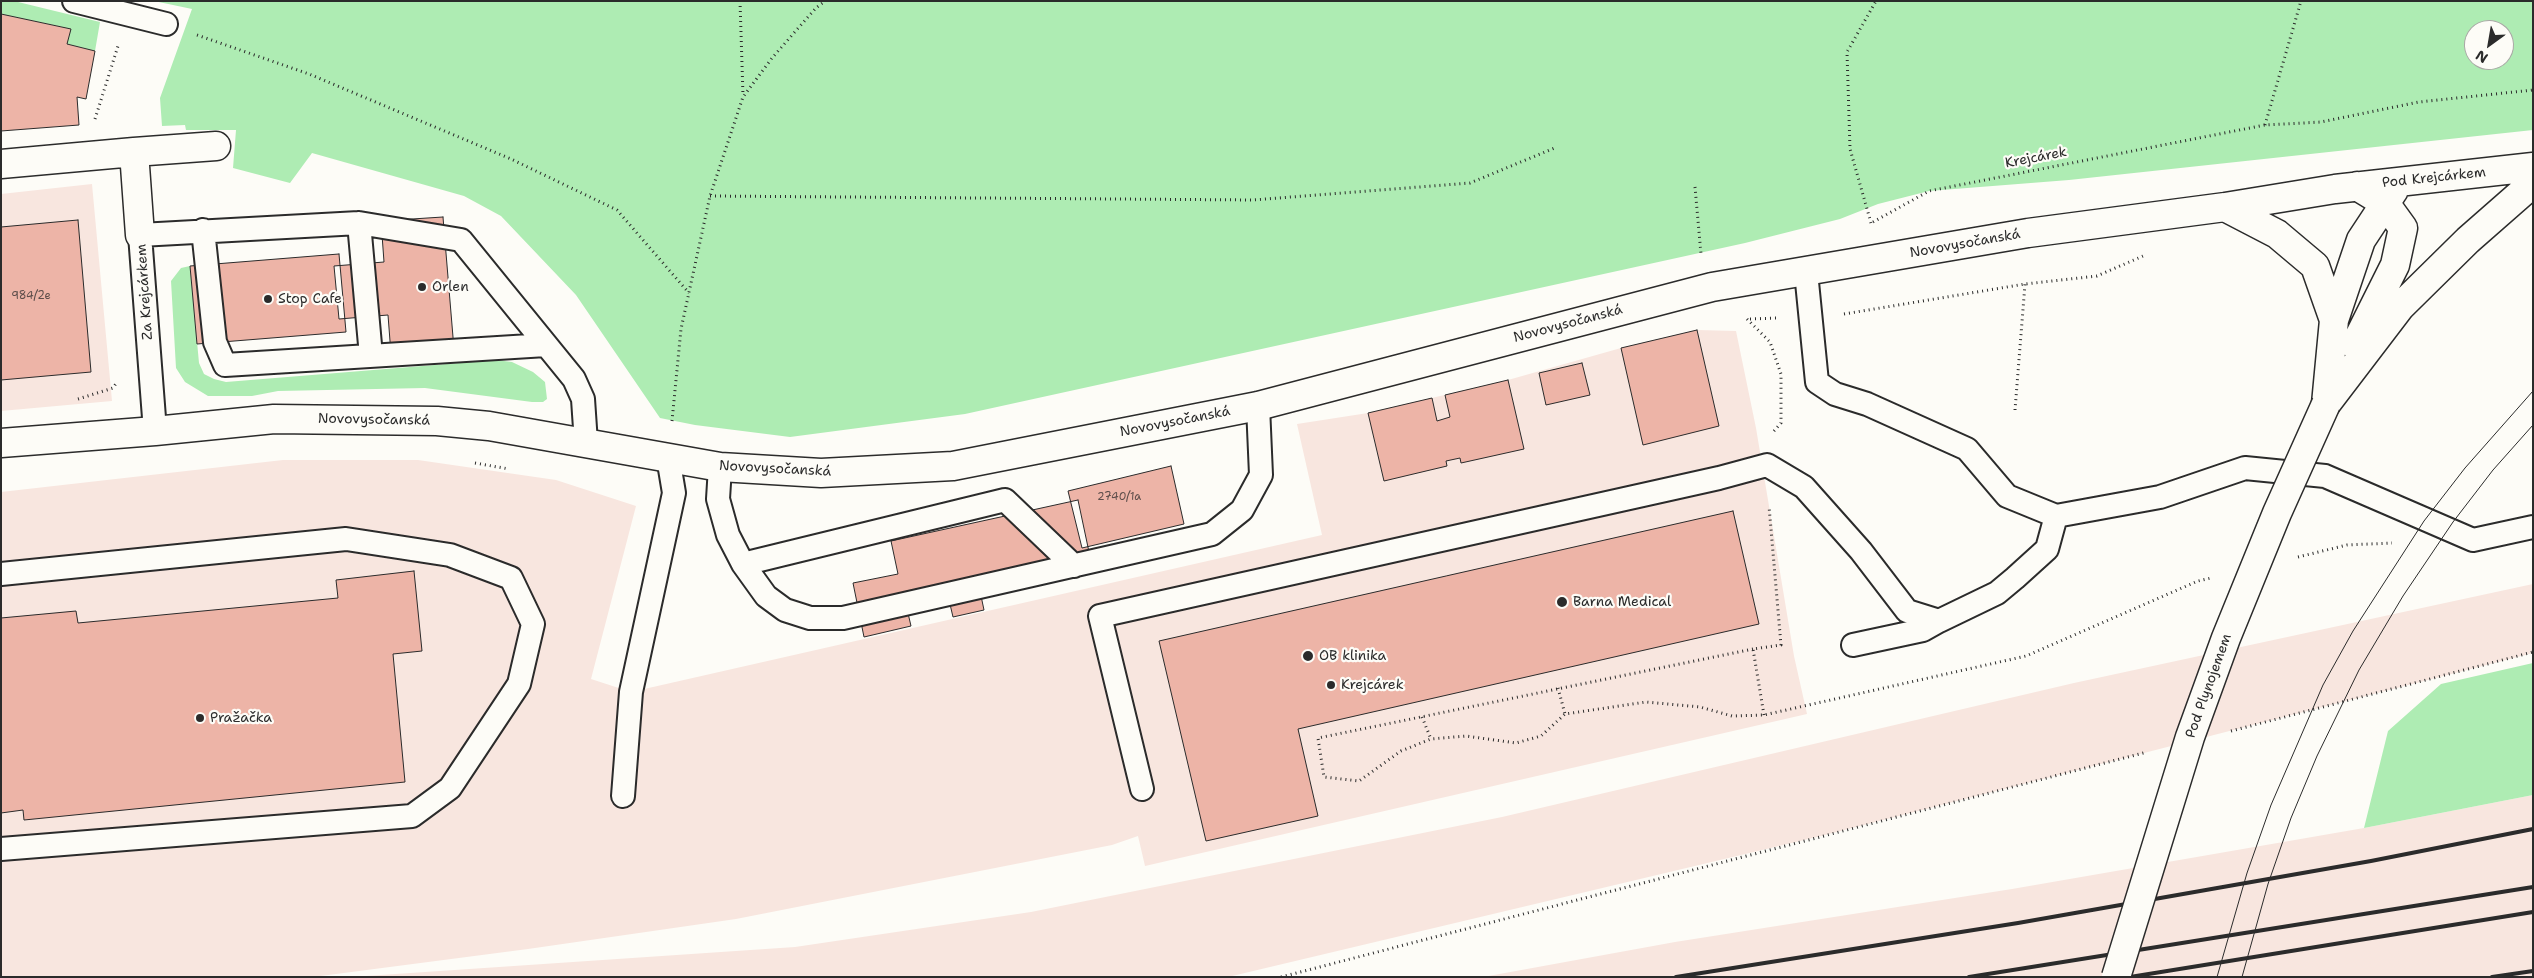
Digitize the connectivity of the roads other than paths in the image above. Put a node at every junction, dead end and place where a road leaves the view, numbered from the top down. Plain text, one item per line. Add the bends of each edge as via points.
1 (74, 1) edge
2 (166, 24) road end
3 (216, 146) dead end
4 (134, 152) junction
5 (1, 164) edge
6 (2533, 167) edge
7 (2533, 183) edge
8 (2392, 193) junction
9 (2225, 207) junction
10 (359, 223) junction
11 (203, 230) junction
12 (140, 235) junction
13 (1806, 272) junction
14 (2334, 320) junction
15 (546, 345) junction
16 (371, 356) junction
17 (2326, 404) junction
18 (1258, 406) junction
19 (155, 432) junction
20 (1, 443) edge
21 (586, 443) junction
22 (668, 457) junction
23 (720, 467) junction
24 (2056, 516) junction
25 (2533, 527) edge
26 (743, 564) junction
27 (1074, 566) junction
28 (1, 574) edge
29 (1939, 621) junction
30 (1853, 645) dead end
31 (1142, 789) dead end
32 (623, 796) dead end
33 (1, 849) edge
34 (2116, 977) edge

1 - 2 lane
3 - 4 main road
4 - 5 main road
4 - 12 main road, Za Krejcárkem
6 - 8 main road, Pod Krejcárkem
7 - 17 main road via 2468,240 2400,307
8 - 9 main road, Novovysočanská via 2346,188
8 - 14 main road via 2361,240
8 - 17 main road via 2403,228 2395,265
9 - 13 main road, Novovysočanská via 2028,233
9 - 14 main road via 2277,234 2315,266
10 - 11 lane
10 - 15 lane via 462,240
10 - 16 lane
11 - 12 lane
11 - 16 lane via 215,342 225,365
12 - 19 lane, Za Krejcárkem
13 - 18 main road, Novovysočanská via 1712,287
13 - 24 lane via 1817,382 1835,394 1867,404 1967,449 2007,496
14 - 17 main road
15 - 16 lane
15 - 21 lane via 574,379 583,399
17 - 34 main road, Pod Plynojemem, bridge via 2226,638 2187,746
18 - 23 main road, Novovysočanská via 953,466 821,473
18 - 27 lane via 1261,475 1242,510 1212,534
19 - 20 main road, Novovysočanská
19 - 21 main road, Novovysočanská via 274,419 437,421 489,426
21 - 22 main road, Novovysočanská
22 - 23 main road, Novovysočanská
22 - 32 lane via 674,493 631,692
23 - 26 lane via 718,499 728,535
24 - 25 lane via 2160,497 2245,468 2325,476 2473,540
24 - 29 lane via 2047,549 1997,593
26 - 27 lane via 766,596 785,610 810,618 843,618
26 - 27 lane via 1005,500
28 - 33 lane via 346,539 450,555 511,578 533,624 519,684 450,788 412,816
29 - 30 lane via 1923,630
29 - 31 lane via 1907,612 1861,551 1804,486 1766,465 1100,616

